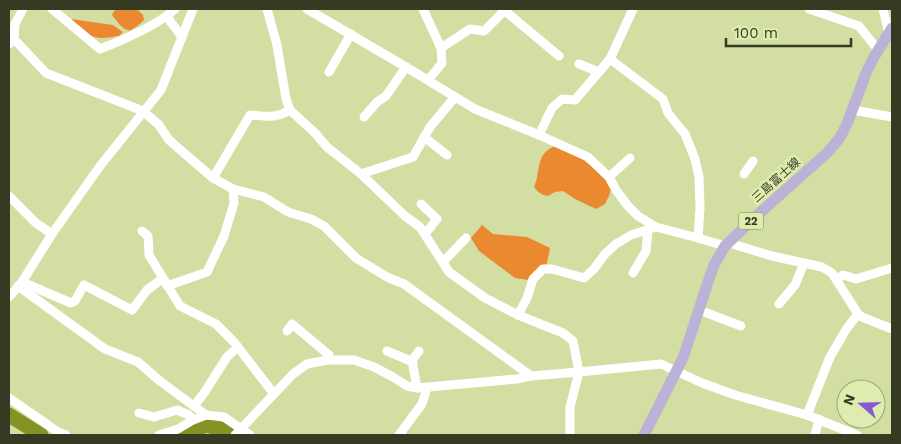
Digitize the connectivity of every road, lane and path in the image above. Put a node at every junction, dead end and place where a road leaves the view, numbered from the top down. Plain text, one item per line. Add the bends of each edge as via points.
1 (23, 9) edge
2 (52, 9) edge
3 (175, 9) edge
4 (193, 9) edge
5 (267, 9) edge
6 (307, 9) edge
7 (423, 9) edge
8 (633, 9) edge
9 (809, 9) edge
10 (883, 9) edge
11 (505, 10) edge
12 (167, 17) junction
13 (891, 31) edge
14 (351, 34) junction
15 (182, 37) junction
16 (11, 42) edge
17 (441, 48) junction
18 (879, 48) junction
19 (892, 52) edge
20 (559, 56) dead end
21 (610, 59) junction
22 (579, 64) dead end
23 (406, 67) junction
24 (329, 72) dead end
25 (599, 72) junction
26 (428, 80) junction
27 (455, 96) junction
28 (290, 110) junction
29 (853, 110) junction
30 (143, 111) junction
31 (364, 117) dead end
32 (892, 117) edge
33 (539, 135) junction
34 (424, 137) junction
35 (447, 155) dead end
36 (630, 158) dead end
37 (753, 161) dead end
38 (361, 174) junction
39 (744, 174) dead end
40 (609, 177) junction
41 (212, 178) junction
42 (233, 189) junction
43 (9, 196) edge
44 (421, 204) dead end
45 (652, 228) junction
46 (142, 231) dead end
47 (52, 234) junction
48 (425, 234) junction
49 (466, 238) dead end
50 (698, 238) junction
51 (727, 244) junction
52 (443, 262) junction
53 (804, 263) junction
54 (892, 268) edge
55 (633, 273) dead end
56 (837, 279) junction
57 (165, 283) junction
58 (20, 284) junction
59 (9, 297) edge
60 (779, 304) dead end
61 (699, 310) junction
62 (858, 314) junction
63 (518, 315) junction
64 (741, 326) dead end
65 (892, 329) edge
66 (287, 330) dead end
67 (238, 347) junction
68 (387, 351) dead end
69 (420, 352) dead end
70 (330, 355) dead end
71 (413, 362) junction
72 (677, 371) junction
73 (579, 372) junction
74 (531, 376) junction
75 (417, 388) junction
76 (427, 388) junction
77 (274, 394) junction
78 (9, 398) edge
79 (194, 406) junction
80 (139, 413) dead end
81 (206, 414) junction
82 (807, 415) junction
83 (819, 419) junction
84 (193, 420) junction
85 (238, 432) edge
86 (570, 434) edge
87 (66, 435) edge
88 (159, 435) edge
89 (250, 435) edge
90 (399, 435) edge
91 (644, 435) edge
92 (815, 435) edge
93 (857, 435) edge

1 - 16 street
2 - 12 street via 100,49
3 - 12 street
4 - 15 street
5 - 28 street
6 - 14 street
7 - 17 street
8 - 21 street
9 - 18 street via 859,26
10 - 13 street
11 - 17 street via 484,31 470,29
11 - 20 street
12 - 15 street
13 - 18 main road, 三島富士線 / 22
14 - 23 street
14 - 24 street
15 - 30 street via 161,90
16 - 30 street via 46,73
17 - 26 street via 442,63
18 - 19 main road
18 - 29 main road, 三島富士線 / 22
21 - 25 street
21 - 50 street via 663,99 668,113 685,134 699,177
22 - 25 street
23 - 26 street
23 - 31 street via 386,96
25 - 33 street via 574,100 562,99 552,108
26 - 27 street
27 - 33 street via 475,110
27 - 34 street
28 - 38 street via 327,147
28 - 41 street via 273,117 250,115
29 - 32 street
29 - 51 main road, 三島富士線 / 22 via 839,139 827,153
30 - 41 street via 169,140
30 - 47 street
33 - 40 street via 588,157
34 - 35 street
34 - 38 street via 412,157
36 - 40 street
37 - 39 street
38 - 48 street
40 - 45 street via 628,206
41 - 42 street
42 - 57 street via 234,203 224,236 207,272
42 - 74 street via 264,197 288,212 324,226 356,258 404,284
43 - 47 street via 36,224
44 - 48 street via 437,219
45 - 50 street
45 - 55 street via 646,251
45 - 63 street via 616,244 584,278 543,269 533,280
46 - 57 street via 148,236 149,255
47 - 58 street
48 - 52 street
49 - 52 street
50 - 51 street
51 - 53 street
51 - 61 main road, 三島富士線 / 22 via 714,265
52 - 63 street via 449,272 485,298
53 - 56 street via 822,267
53 - 60 street via 795,284
54 - 56 street via 856,280 843,276
56 - 62 street
57 - 58 street via 147,290 132,310 84,285 71,303
57 - 67 street via 180,306 216,324
58 - 59 street
58 - 79 street via 105,350 138,362
61 - 64 street
61 - 72 main road, 三島富士線 / 22
62 - 65 street
62 - 82 street via 830,357
63 - 73 street via 563,333 573,341
66 - 70 street via 292,324
67 - 77 street
67 - 79 street via 226,357
68 - 71 street
69 - 71 street
71 - 75 street
72 - 73 street via 661,364
72 - 82 street via 735,396
72 - 91 main road, 三島富士線 / 22
73 - 74 street
73 - 86 street via 570,407
74 - 76 street
75 - 76 street
75 - 77 street via 354,360 328,360 307,364
76 - 90 street via 422,404
77 - 85 street
78 - 87 street
79 - 81 street
80 - 84 street via 154,416 177,410 190,415
81 - 84 street
81 - 85 street via 224,417
82 - 83 street
83 - 92 street
83 - 93 street
84 - 88 street
85 - 89 street

